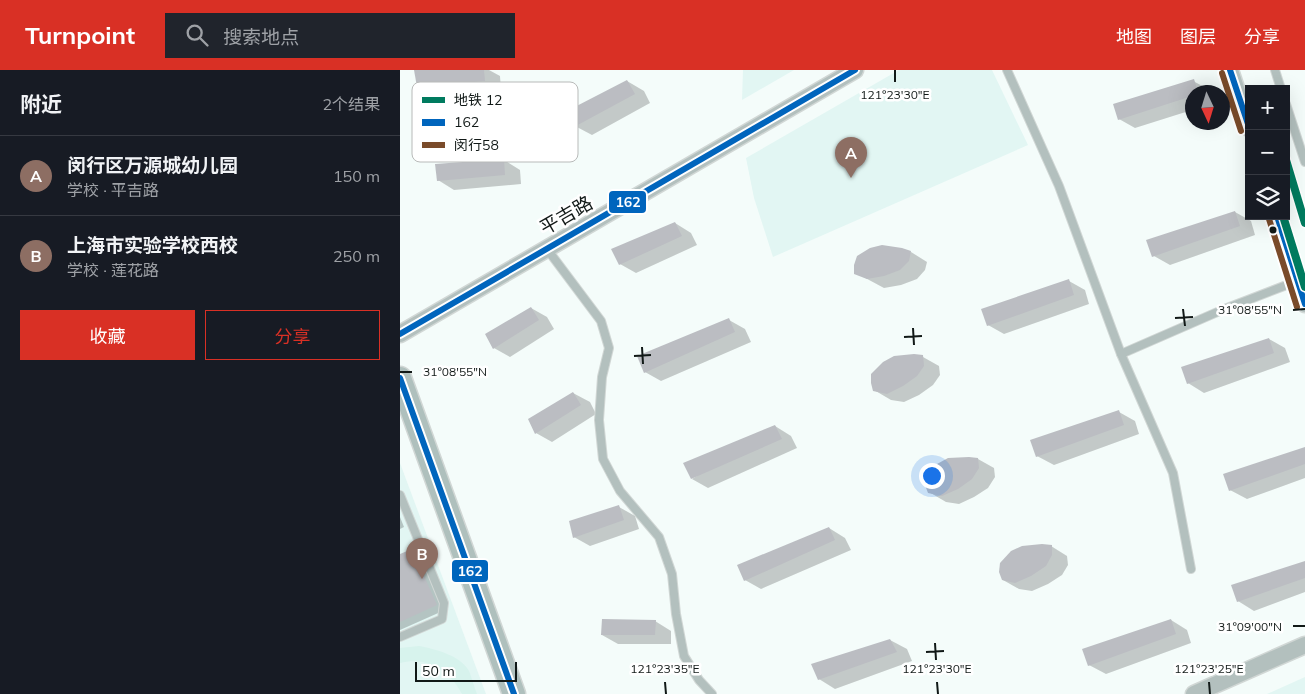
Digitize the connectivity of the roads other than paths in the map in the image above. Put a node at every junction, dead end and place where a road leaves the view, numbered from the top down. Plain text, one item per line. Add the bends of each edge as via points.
1 (855, 70) edge
2 (1007, 70) edge
3 (1230, 70) edge
4 (1275, 70) edge
5 (1280, 85) edge
6 (1245, 116) edge
7 (1290, 116) edge
8 (1305, 162) edge
9 (1278, 220) edge
10 (546, 249) junction
11 (1297, 281) junction
12 (1305, 304) edge
13 (400, 334) edge
14 (1121, 354) junction
15 (400, 378) edge
16 (400, 495) edge
17 (1191, 569) dead end
18 (400, 637) edge
19 (1305, 645) edge
20 (514, 694) edge
21 (712, 694) edge
22 (1194, 694) edge

1 - 10 street, 平吉路
2 - 14 lane via 1059,186
3 - 6 street
4 - 5 lane
7 - 8 lane
9 - 11 street
10 - 13 street, 平吉路
10 - 21 lane via 601,321 609,348 602,377 599,420 602,459 620,490 659,538 672,574 684,656
11 - 12 street
11 - 14 lane
14 - 17 lane via 1173,473
15 - 20 main road
16 - 18 lane via 444,603 442,619
19 - 22 street

